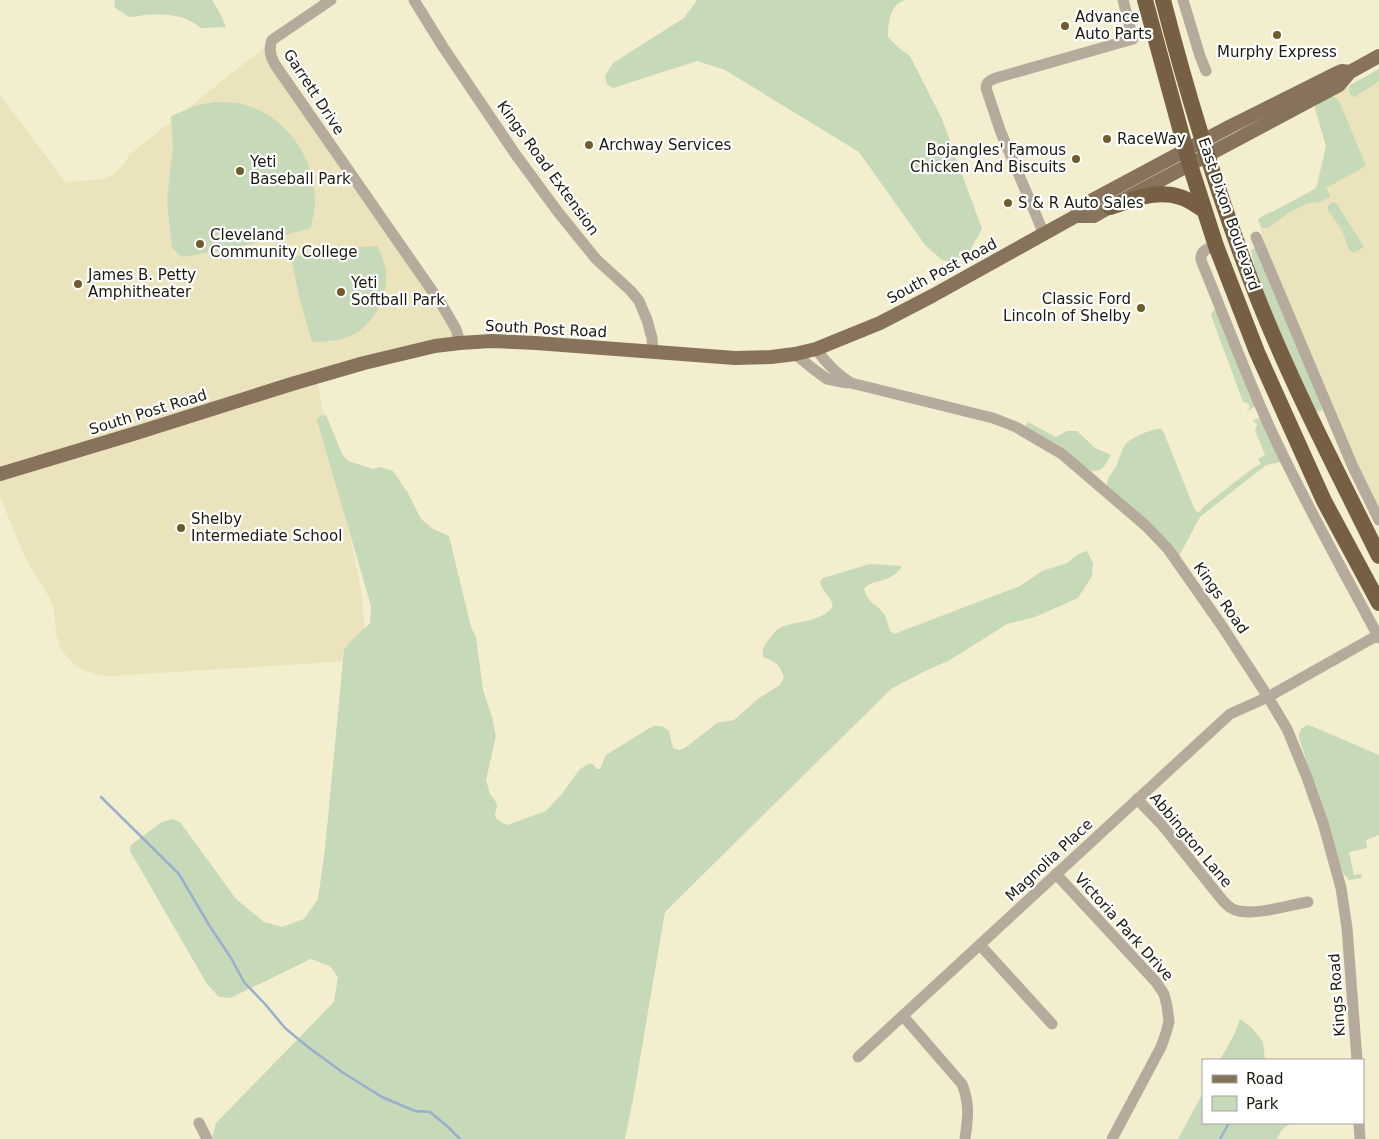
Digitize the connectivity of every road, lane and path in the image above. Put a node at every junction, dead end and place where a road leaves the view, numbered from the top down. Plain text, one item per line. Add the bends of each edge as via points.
1 (331, 0) edge
2 (414, 0) edge
3 (1122, 0) edge
4 (1145, 0) edge
5 (1163, 0) edge
6 (1183, 0) edge
7 (1379, 56) edge
8 (1206, 71) dead end
9 (1206, 148) junction
10 (1187, 157) junction
11 (1110, 207) junction
12 (1204, 210) junction
13 (1076, 216) junction
14 (1044, 234) junction
15 (1256, 237) dead end
16 (1216, 246) junction
17 (460, 343) junction
18 (816, 349) junction
19 (653, 352) junction
20 (795, 354) junction
21 (851, 383) junction
22 (1276, 396) junction
23 (1260, 403) junction
24 (1330, 414) junction
25 (1313, 423) junction
26 (0, 474) edge
27 (1379, 520) edge
28 (1379, 556) edge
29 (1379, 603) edge
30 (1378, 636) edge
31 (1268, 697) junction
32 (1137, 799) junction
33 (1056, 874) junction
34 (1308, 902) dead end
35 (980, 945) junction
36 (903, 1016) junction
37 (1052, 1024) dead end
38 (858, 1057) dead end
39 (1357, 1059) edge
40 (199, 1123) dead end
41 (1359, 1124) edge
42 (207, 1139) edge
43 (965, 1139) edge
44 (1112, 1139) edge
45 (1360, 1139) edge

1 - 17 street, Garrett Drive via 272,40 271,56 442,305
2 - 19 street, Kings Road Extension via 558,212 596,259 639,301 652,338
3 - 14 street via 1133,39 999,77 986,85 1000,130
4 - 10 highway, East Dixon Boulevard
5 - 9 highway, East Dixon Boulevard
6 - 8 street
7 - 9 main road, South Post Road via 1350,72 1333,75
9 - 10 main road, South Post Road
9 - 25 highway, East Dixon Boulevard via 1259,301
10 - 11 main road, South Post Road
10 - 12 highway, East Dixon Boulevard
10 - 13 main road, South Post Road via 1087,203
11 - 12 highway via 1162,193 1181,197
11 - 13 main road, South Post Road via 1094,216
12 - 16 highway, East Dixon Boulevard
13 - 14 main road, South Post Road
14 - 18 main road, South Post Road via 880,323
15 - 24 street, East Dixon Boulevard
16 - 22 highway, East Dixon Boulevard
16 - 23 street, East Dixon Boulevard via 1204,251 1201,260
17 - 19 main road, South Post Road via 536,342
17 - 26 main road, South Post Road via 364,363
18 - 20 main road, South Post Road
18 - 21 street, Kings Road via 839,376
19 - 20 main road, South Post Road via 735,358
20 - 21 street via 827,379
21 - 31 street, Kings Road via 992,418 1016,427 1062,454 1146,526 1168,550
22 - 23 street
22 - 29 highway, East Dixon Boulevard via 1324,501
23 - 30 street, East Dixon Boulevard via 1297,484
24 - 25 street
24 - 27 street, East Dixon Boulevard
25 - 28 highway, East Dixon Boulevard
30 - 31 street, Magnolia Place
31 - 32 street, Magnolia Place via 1230,714
31 - 39 street, Kings Road via 1303,766 1341,888
32 - 33 street, Magnolia Place
32 - 34 street, Abbington Lane via 1230,908 1255,912
33 - 35 street, Magnolia Place
33 - 44 street, Victoria Park Drive via 1156,982 1167,1006 1169,1022 1161,1047
35 - 36 street, Magnolia Place
35 - 37 street
36 - 38 street, Magnolia Place
36 - 43 street via 962,1084 969,1113
40 - 42 street
41 - 45 street

